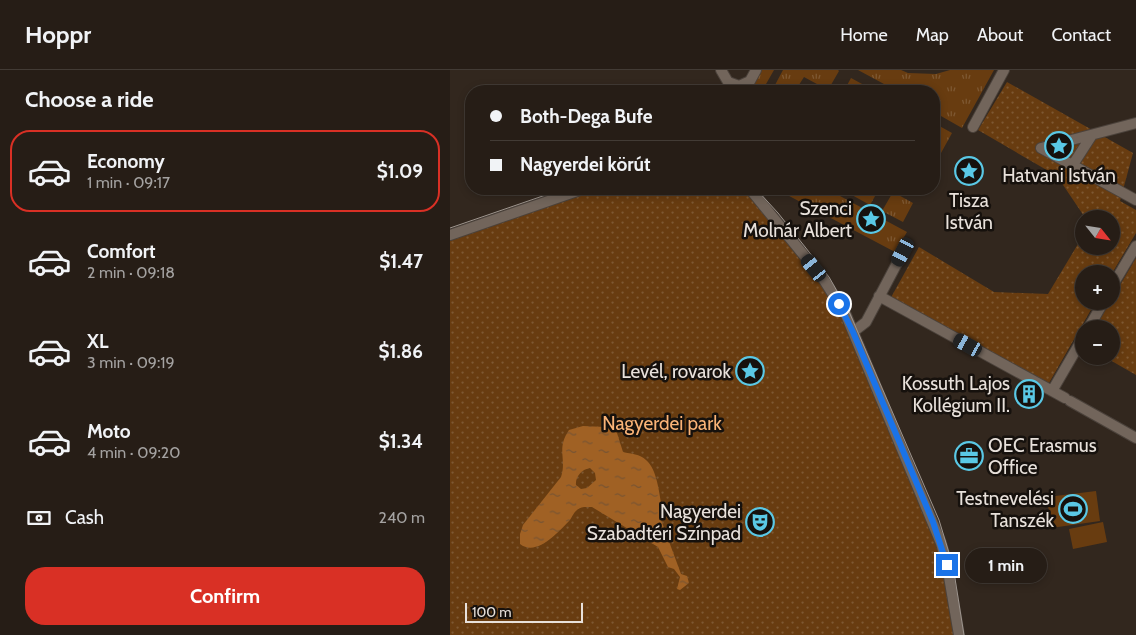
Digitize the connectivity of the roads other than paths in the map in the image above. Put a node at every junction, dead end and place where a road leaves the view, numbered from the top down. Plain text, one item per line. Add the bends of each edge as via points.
1 (756, 70) edge
2 (1004, 70) edge
3 (723, 75) edge
4 (733, 85) edge
5 (744, 85) edge
6 (1136, 123) edge
7 (973, 127) dead end
8 (1092, 135) junction
9 (1072, 166) junction
10 (566, 195) edge
11 (755, 195) edge
12 (1136, 200) edge
13 (450, 235) edge
14 (1136, 246) edge
15 (903, 252) dead end
16 (1120, 273) edge
17 (879, 296) junction
18 (853, 332) junction
19 (1075, 351) edge
20 (1052, 391) junction
21 (1136, 438) edge
22 (959, 635) edge

1 - 5 street
2 - 7 street
3 - 4 street
6 - 8 street
8 - 9 street
8 - 9 street via 1040,148
9 - 12 street
10 - 13 street
11 - 18 street via 824,280
14 - 16 street
15 - 17 street
17 - 18 street via 866,322
17 - 20 street
18 - 22 street via 942,543
19 - 20 street
20 - 21 street

